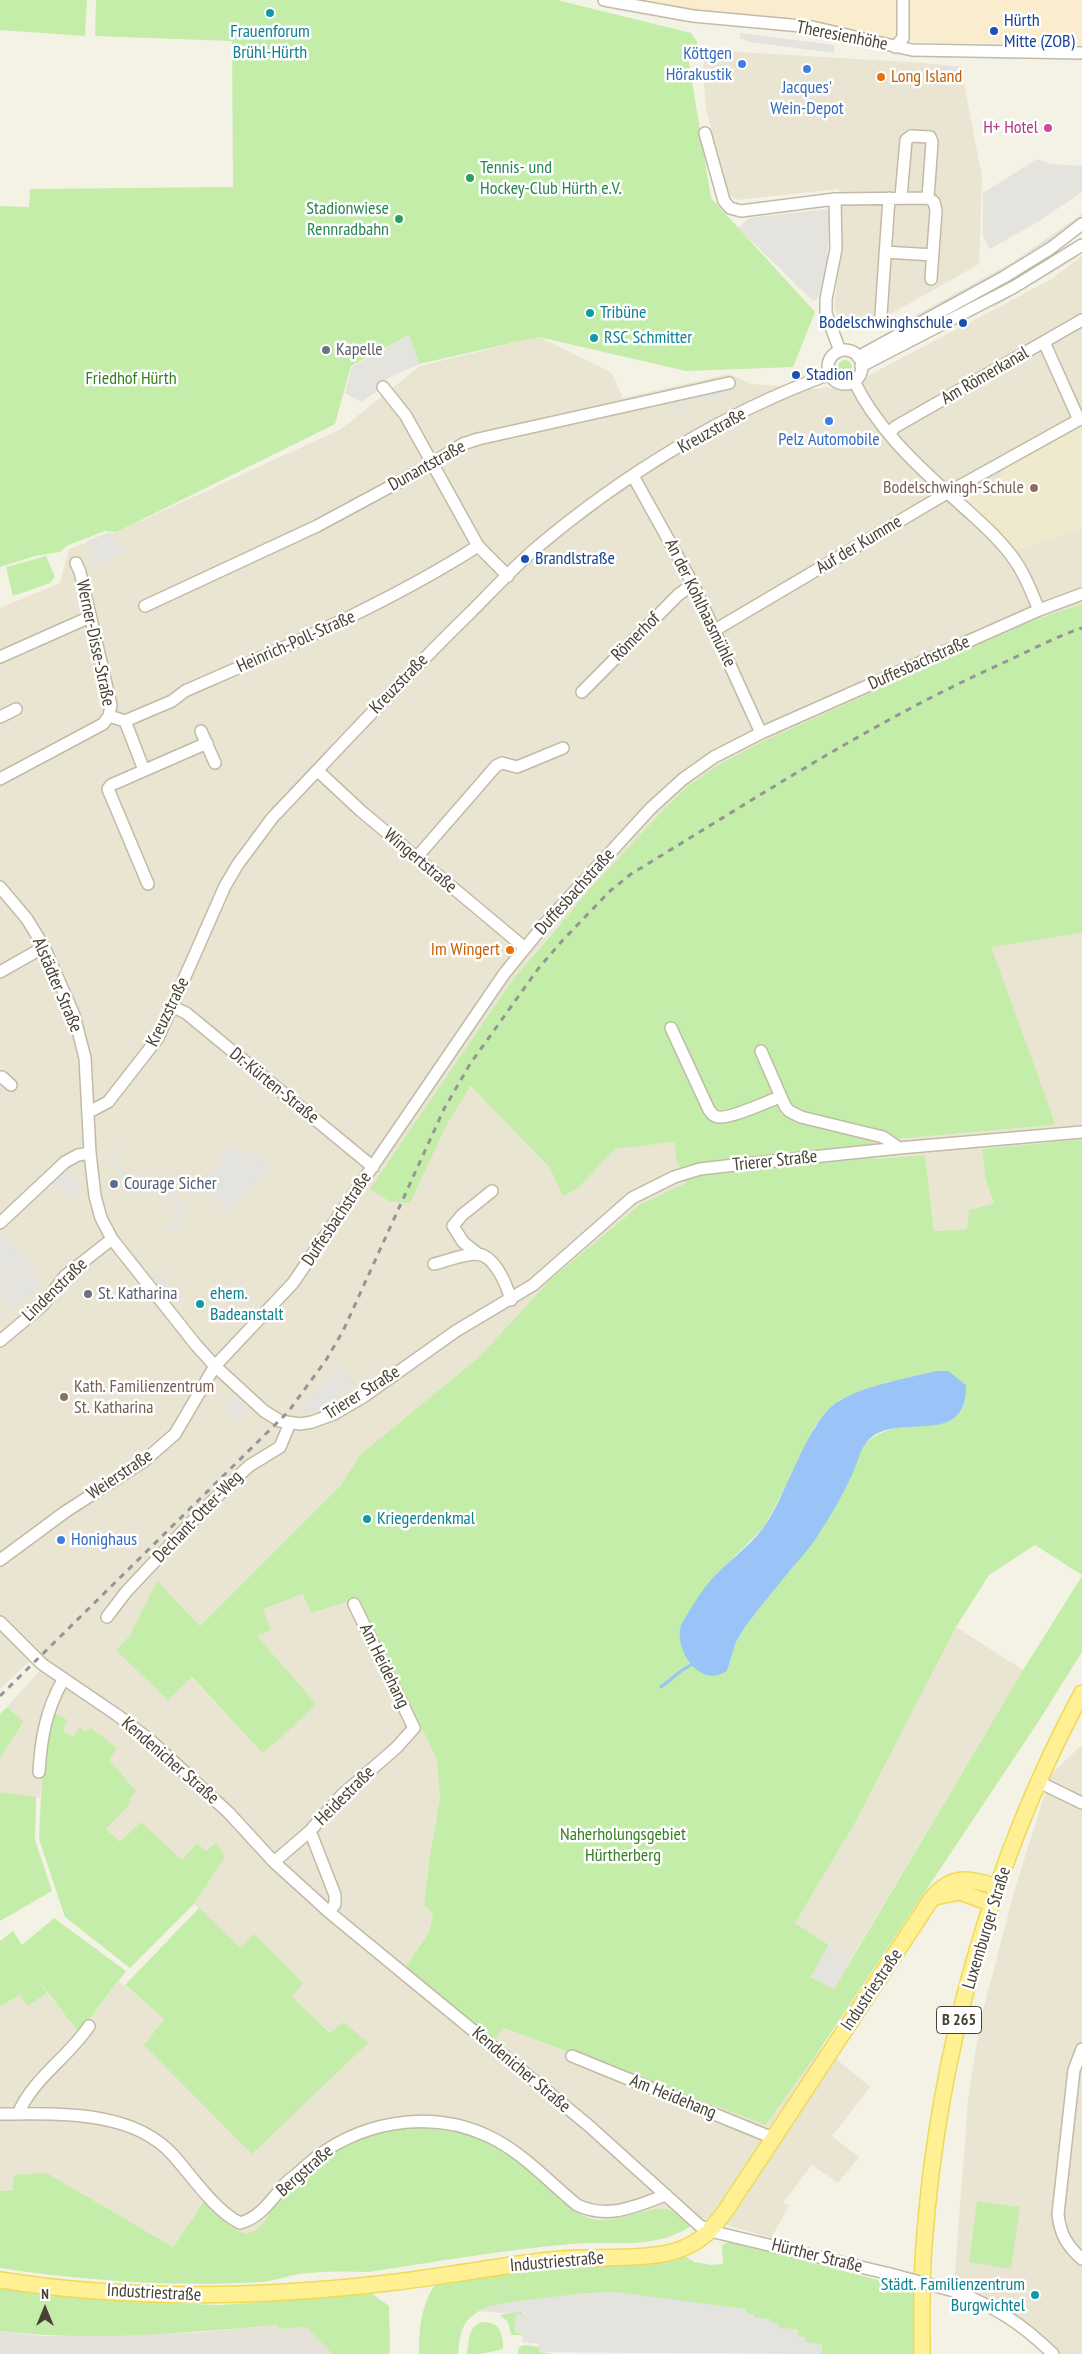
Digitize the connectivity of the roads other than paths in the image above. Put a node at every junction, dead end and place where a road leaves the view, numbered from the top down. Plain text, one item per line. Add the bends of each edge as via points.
1 (604, 0) edge
2 (903, 0) edge
3 (895, 47) junction
4 (1082, 53) edge
5 (705, 133) dead end
6 (901, 197) junction
7 (889, 198) junction
8 (928, 198) junction
9 (835, 199) junction
10 (1082, 224) edge
11 (1082, 245) edge
12 (885, 252) junction
13 (933, 255) junction
14 (931, 279) dead end
15 (881, 315) dead end
16 (1082, 320) edge
17 (1044, 342) junction
18 (840, 352) junction
19 (860, 362) junction
20 (830, 374) junction
21 (854, 381) junction
22 (729, 383) dead end
23 (383, 387) dead end
24 (1080, 419) edge
25 (889, 434) junction
26 (433, 462) junction
27 (633, 476) junction
28 (947, 493) junction
29 (478, 546) junction
30 (76, 563) dead end
31 (508, 576) junction
32 (693, 584) junction
33 (1082, 594) edge
34 (145, 606) dead end
35 (1039, 610) junction
36 (90, 617) junction
37 (715, 630) junction
38 (0, 657) edge
39 (582, 692) dead end
40 (16, 709) dead end
41 (109, 716) junction
42 (0, 717) edge
43 (124, 721) junction
44 (201, 731) dead end
45 (761, 733) junction
46 (207, 743) junction
47 (564, 748) dead end
48 (215, 763) dead end
49 (144, 770) junction
50 (318, 771) junction
51 (1, 776) edge
52 (417, 857) junction
53 (148, 884) dead end
54 (0, 887) edge
55 (44, 947) junction
56 (525, 948) junction
57 (0, 972) edge
58 (173, 1007) junction
59 (670, 1028) dead end
60 (761, 1051) dead end
61 (0, 1078) edge
62 (11, 1085) dead end
63 (780, 1097) junction
64 (89, 1112) junction
65 (1082, 1132) edge
66 (898, 1148) junction
67 (90, 1154) junction
68 (373, 1167) junction
69 (492, 1191) dead end
70 (0, 1223) edge
71 (112, 1239) junction
72 (478, 1254) junction
73 (434, 1264) dead end
74 (511, 1300) junction
75 (0, 1341) edge
76 (215, 1366) junction
77 (290, 1423) junction
78 (0, 1560) edge
79 (354, 1604) dead end
80 (107, 1617) dead end
81 (0, 1622) edge
82 (64, 1680) junction
83 (1082, 1693) edge
84 (414, 1728) joint
85 (39, 1772) dead end
86 (1039, 1782) junction
87 (1082, 1803) edge
88 (310, 1831) junction
89 (274, 1862) junction
90 (998, 1887) junction
91 (932, 1898) junction
92 (993, 1904) junction
93 (329, 1912) junction
94 (89, 2026) dead end
95 (1082, 2049) edge
96 (572, 2056) dead end
97 (0, 2114) edge
98 (18, 2114) junction
99 (773, 2138) junction
100 (666, 2195) junction
101 (710, 2231) junction
102 (1082, 2259) edge
103 (0, 2280) edge
104 (922, 2354) edge
105 (1053, 2354) edge

1 - 3 street, Theresienhöhe via 693,16 812,27
2 - 3 street via 903,38
3 - 4 street, Theresienhöhe via 929,51
5 - 9 street via 724,201 730,208 741,211
6 - 7 street
6 - 8 street
6 - 8 street via 906,140 911,136 930,137 932,142
7 - 9 street
7 - 12 street
8 - 13 street via 934,202 936,210
9 - 18 street via 836,249 826,312
10 - 19 street via 1051,248
11 - 19 street via 1014,287
12 - 13 street
12 - 15 street
13 - 14 street
16 - 17 street, Am Römerkanal
17 - 24 street
17 - 25 street, Am Römerkanal
18 - 19 street via 850,351
18 - 20 street via 829,361
19 - 21 street via 859,376
20 - 21 street via 841,383
20 - 27 street, Kreuzstraße via 785,392 704,433
21 - 25 street
22 - 26 street, Dunantstraße via 478,439
23 - 26 street via 406,416
24 - 28 street, Auf der Kumme
25 - 28 street
26 - 29 street
26 - 34 street, Dunantstraße via 317,526
27 - 31 street, Kreuzstraße via 569,521
27 - 32 street, An der Kohlhaasmühle
28 - 35 street via 992,532 1012,557
28 - 37 street, Auf der Kumme
29 - 31 street
29 - 43 street, Heinrich-Poll-Straße via 360,614
30 - 36 street, Werner-Disse-Straße
31 - 50 street, Kreuzstraße via 388,695
32 - 37 street, An der Kohlhaasmühle
32 - 39 street, Römerhof via 678,595
33 - 35 street, Duffesbachstraße
35 - 45 street, Duffesbachstraße
36 - 38 street
36 - 41 street, Werner-Disse-Straße via 111,705
37 - 45 street, An der Kohlhaasmühle
40 - 42 street
41 - 43 street
41 - 51 street, Werner-Disse-Straße via 102,724
43 - 49 street
44 - 46 street
45 - 56 street, Duffesbachstraße via 714,757 664,796
46 - 48 street
46 - 49 street
47 - 52 street via 517,767 502,763 496,766
49 - 53 street via 108,789
50 - 52 street, Wingertstraße
50 - 58 street, Kreuzstraße via 273,817 238,864 221,895
52 - 56 street, Wingertstraße
54 - 55 street, Alstädter Straße
55 - 57 street
55 - 64 street, Alstädter Straße via 80,1034
56 - 68 street, Duffesbachstraße
58 - 64 street, Kreuzstraße via 158,1038 115,1094 102,1107
58 - 68 street, Dr.-Kürten-Straße via 186,1013
59 - 63 street via 709,1110 715,1116 722,1118
60 - 63 street
61 - 62 street
63 - 66 street via 789,1111 801,1117 882,1137
64 - 67 street, Alstädter Straße
65 - 66 street, Trierer Straße
66 - 74 street, Trierer Straße via 700,1169 674,1177 632,1198 533,1285
67 - 70 street via 78,1155 65,1162
67 - 71 street, Alstädter Straße via 95,1196 101,1218
68 - 76 street, Duffesbachstraße via 293,1283
69 - 72 street via 453,1226 463,1242
71 - 75 street, Lindenstraße via 65,1276 43,1305
71 - 76 street, Trierer Straße
72 - 73 street
72 - 74 street via 501,1275
74 - 77 street, Trierer Straße via 456,1331 334,1414 312,1422
76 - 77 street, Trierer Straße via 264,1411
76 - 78 street, Weierstraße via 166,1444
77 - 80 street, Dechant-Otter-Weg via 280,1447 248,1466 126,1592
79 - 84 street, Am Heidehang
81 - 82 street, Kendenicher Straße
82 - 85 street via 44,1726
82 - 89 street, Kendenicher Straße via 150,1740 229,1813
83 - 86 main road, Luxemburger Straße / B 265
84 - 88 street, Heidestraße via 342,1795
86 - 87 street
86 - 90 main road, Luxemburger Straße / B 265
88 - 89 street, Heidestraße
88 - 93 street via 335,1895 335,1904
89 - 93 street, Kendenicher Straße
90 - 91 main road, Industriestraße via 955,1880
90 - 92 main road, Luxemburger Straße / B 265
91 - 92 main road via 960,1892
91 - 99 main road, Industriestraße
92 - 104 main road, Luxemburger Straße / B 265 via 955,2033 940,2111 924,2244
93 - 100 street, Kendenicher Straße via 588,2125
94 - 98 street via 30,2091
95 - 102 street via 1074,2070 1058,2214 1066,2242
96 - 99 street, Am Heidehang
97 - 98 street, Bergstraße
98 - 100 street, Bergstraße via 86,2117 140,2129 171,2152 224,2211 240,2223 260,2214 288,2182 336,2144 360,2132 413,2121 464,2127 487,2135 588,2210 614,2212
99 - 101 main road, Industriestraße
100 - 101 street, Kendenicher Straße
101 - 103 main road, Industriestraße via 703,2239 680,2250 651,2255 552,2260 396,2282 255,2295 160,2295
101 - 105 street, Hürther Straße, bridge via 954,2291 1002,2312

